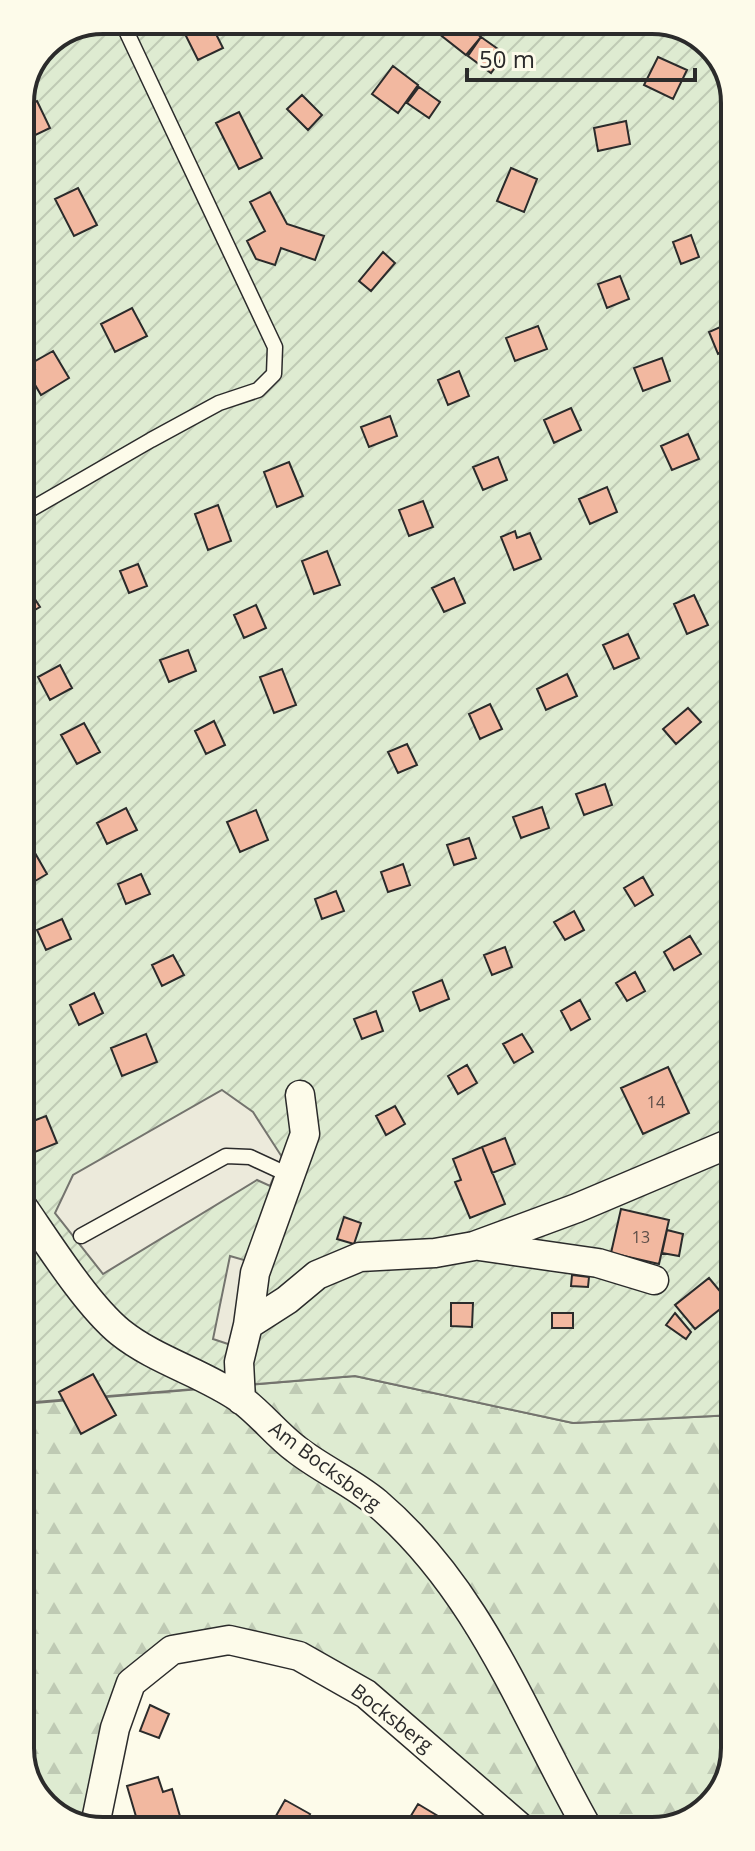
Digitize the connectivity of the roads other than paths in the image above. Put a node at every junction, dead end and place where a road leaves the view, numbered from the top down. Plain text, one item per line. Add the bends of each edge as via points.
1 (128, 34) edge
2 (34, 508) edge
3 (300, 1095) dead end
4 (721, 1147) edge
5 (291, 1176) junction
6 (34, 1222) edge
7 (81, 1236) dead end
8 (474, 1246) junction
9 (654, 1280) dead end
10 (248, 1325) junction
11 (241, 1400) junction
12 (97, 1817) edge
13 (503, 1817) edge
14 (582, 1817) edge

1 - 2 lane via 275,347 274,374 258,390 219,403
3 - 5 street via 305,1134
4 - 8 street
5 - 7 lane via 250,1157 226,1156
5 - 10 street via 255,1273
6 - 11 street, Am Bocksberg via 119,1331
8 - 9 street via 598,1263
8 - 10 street via 360,1257 317,1275
10 - 11 street via 239,1362
11 - 14 street, Am Bocksberg via 295,1449 376,1502 471,1609
12 - 13 street, Bocksberg via 115,1728 131,1683 172,1650 229,1640 299,1656 366,1694

